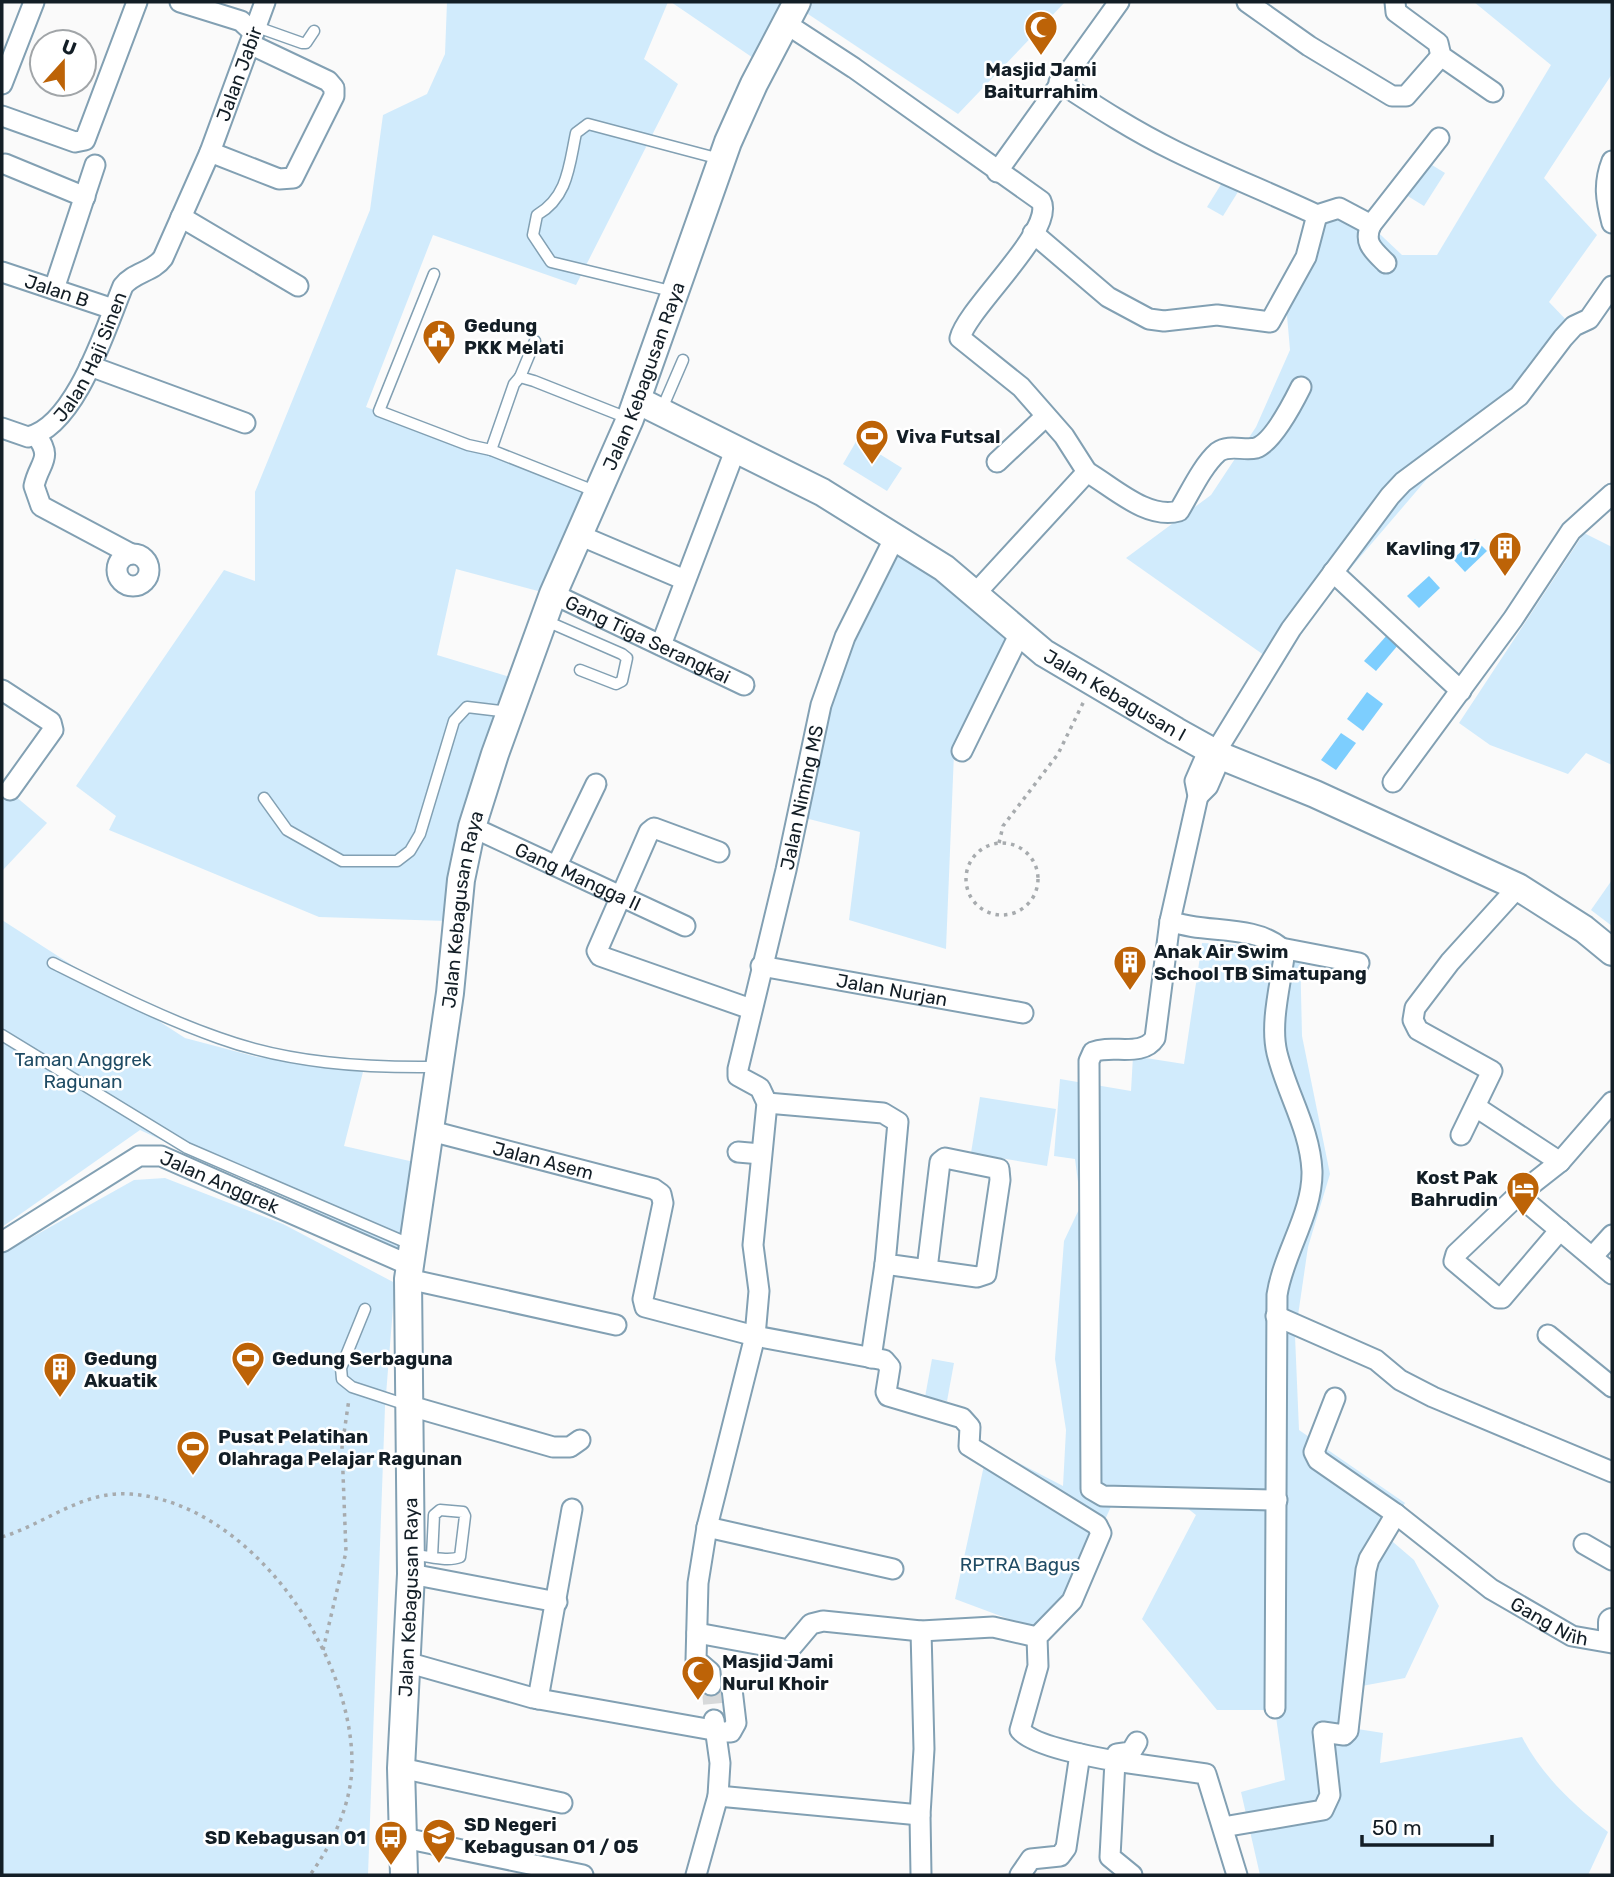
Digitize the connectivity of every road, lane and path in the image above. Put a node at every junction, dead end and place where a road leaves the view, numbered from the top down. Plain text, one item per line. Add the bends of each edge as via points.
1 (34, 2) edge
2 (180, 2) edge
3 (265, 2) edge
4 (1119, 2) edge
5 (1247, 2) edge
6 (1395, 2) edge
7 (130, 4) edge
8 (791, 12) edge
9 (314, 31) dead end
10 (254, 35) junction
11 (1441, 56) junction
12 (1059, 82) junction
13 (2, 84) edge
14 (1493, 92) dead end
15 (2, 116) edge
16 (1439, 138) dead end
17 (210, 152) junction
18 (722, 159) junction
19 (5, 164) dead end
20 (95, 164) dead end
21 (997, 172) junction
22 (1610, 174) edge
23 (85, 197) junction
24 (1317, 215) junction
25 (181, 217) junction
26 (1612, 223) edge
27 (1370, 225) junction
28 (1033, 233) junction
29 (1386, 263) dead end
30 (2, 272) edge
31 (434, 274) dead end
32 (298, 286) dead end
33 (1612, 286) edge
34 (54, 289) junction
35 (676, 292) junction
36 (113, 309) junction
37 (535, 341) dead end
38 (683, 360) dead end
39 (90, 366) junction
40 (520, 377) junction
41 (1301, 387) dead end
42 (634, 409) junction
43 (661, 412) junction
44 (1046, 416) junction
45 (245, 423) dead end
46 (2, 428) edge
47 (36, 435) junction
48 (736, 448) junction
49 (491, 450) junction
50 (997, 462) dead end
51 (1087, 472) junction
52 (597, 493) junction
53 (1612, 494) edge
54 (579, 535) junction
55 (895, 537) junction
56 (131, 554) dead end
57 (1333, 572) junction
58 (685, 580) junction
59 (553, 594) junction
60 (974, 595) junction
61 (544, 620) junction
62 (1019, 635) junction
63 (661, 645) junction
64 (580, 670) dead end
65 (1093, 684) junction
66 (744, 685) dead end
67 (2, 690) edge
68 (1461, 691) junction
69 (510, 712) junction
70 (962, 751) dead end
71 (1212, 751) junction
72 (1393, 782) dead end
73 (596, 784) dead end
74 (10, 790) dead end
75 (264, 798) dead end
76 (472, 827) junction
77 (999, 844) junction
78 (719, 852) dead end
79 (557, 865) junction
80 (1518, 887) junction
81 (620, 895) junction
82 (1170, 921) junction
83 (685, 926) dead end
84 (1281, 948) junction
85 (1612, 953) edge
86 (53, 963) dead end
87 (1359, 963) dead end
88 (761, 966) junction
89 (751, 1009) junction
90 (1023, 1013) dead end
91 (2, 1035) edge
92 (440, 1067) junction
93 (1612, 1102) edge
94 (767, 1103) junction
95 (1476, 1107) junction
96 (431, 1131) junction
97 (1461, 1135) dead end
98 (738, 1152) dead end
99 (761, 1154) junction
100 (1560, 1162) junction
101 (1518, 1195) junction
102 (1560, 1230) junction
103 (1612, 1235) edge
104 (2, 1242) edge
105 (1593, 1255) junction
106 (410, 1263) junction
107 (885, 1264) junction
108 (927, 1269) junction
109 (1612, 1274) edge
110 (365, 1309) dead end
111 (1276, 1316) junction
112 (616, 1325) dead end
113 (1548, 1335) dead end
114 (755, 1336) junction
115 (871, 1358) junction
116 (352, 1387) junction
117 (1612, 1387) edge
118 (1335, 1398) dead end
119 (407, 1405) junction
120 (580, 1440) dead end
121 (1612, 1472) edge
122 (1277, 1500) junction
123 (572, 1509) dead end
124 (1396, 1514) junction
125 (707, 1527) junction
126 (2, 1537) edge
127 (1584, 1544) dead end
128 (1612, 1560) edge
129 (418, 1562) junction
130 (893, 1569) dead end
131 (557, 1602) junction
132 (1612, 1622) edge
133 (921, 1631) junction
134 (697, 1633) junction
135 (1612, 1633) edge
136 (1037, 1637) junction
137 (1612, 1643) edge
138 (322, 1652) junction
139 (406, 1662) junction
140 (711, 1685) tunnel mouth
141 (732, 1689) dead end
142 (538, 1699) junction
143 (1275, 1708) dead end
144 (714, 1725) junction
145 (1137, 1742) dead end
146 (1080, 1754) junction
147 (1115, 1760) junction
148 (401, 1768) junction
149 (718, 1796) junction
150 (562, 1803) dead end
151 (920, 1815) junction
152 (1223, 1828) junction
153 (404, 1838) junction
154 (310, 1875) edge
155 (404, 1875) edge
156 (583, 1875) edge
157 (696, 1875) edge
158 (921, 1875) edge
159 (1020, 1875) edge
160 (1132, 1875) edge
161 (1237, 1875) edge

1 - 13 street
2 - 10 street, Jalan Jabir via 241,21
3 - 10 street
4 - 12 street
5 - 11 street via 1309,46 1400,98
6 - 11 street via 1396,12 1438,43
7 - 15 street via 82,142
8 - 18 main road, Jalan Kebagusan Raya
8 - 21 street via 854,68
9 - 10 lane via 302,44
10 - 17 street, Jalan Jabir
10 - 17 street via 328,80 334,96 293,178 279,179
11 - 14 street
12 - 21 street
12 - 24 street via 1173,150
16 - 27 street
17 - 25 street, Jalan Haji Sinen
18 - 35 main road, Jalan Kebagusan Raya
18 - 35 lane via 588,124 576,133 564,189 552,206 537,215 533,235 551,262
19 - 23 street
20 - 23 street
21 - 28 street via 1041,201 1045,214
22 - 26 street via 1606,198
23 - 34 street
24 - 27 street via 1339,208
24 - 28 street via 1306,257 1270,322 1217,315 1149,319 1108,297
25 - 32 street
25 - 36 street, Jalan Haji Sinen via 159,264 127,280
27 - 29 street via 1368,243
28 - 44 street via 960,338 1021,387
30 - 34 street, Jalan B
31 - 49 lane via 379,411
33 - 57 street via 1589,319 1563,338 1519,396 1403,482
34 - 36 street, Jalan B
35 - 42 main road, Jalan Kebagusan Raya
36 - 39 street, Jalan Haji Sinen
37 - 40 lane
38 - 43 lane
39 - 45 street
39 - 47 street, Jalan Haji Sinen via 56,417
40 - 42 lane
40 - 49 lane
41 - 51 street via 1264,443 1217,454 1179,511 1149,510
42 - 43 main road, Jalan Kebagusan I
42 - 52 main road, Jalan Kebagusan Raya
43 - 48 main road, Jalan Kebagusan I
44 - 50 street
44 - 51 street
46 - 47 street, Jalan Haji Sinen via 27,437
47 - 56 street via 46,461 34,486 41,506
48 - 55 main road, Jalan Kebagusan I via 822,492
48 - 58 street
49 - 52 lane
51 - 60 street
52 - 54 main road, Jalan Kebagusan Raya
53 - 68 street via 1570,531
54 - 58 street
54 - 59 main road, Jalan Kebagusan Raya
55 - 60 main road, Jalan Kebagusan I via 944,568
55 - 88 street, Jalan Niming MS via 830,675
57 - 68 street
57 - 71 street
58 - 63 street
59 - 61 main road, Jalan Kebagusan Raya
59 - 63 street, Gang Tiga Serangkai
60 - 62 main road, Jalan Kebagusan I
61 - 64 lane via 626,659 622,681 616,684
61 - 69 main road, Jalan Kebagusan Raya
62 - 65 main road, Jalan Kebagusan I
62 - 70 street
63 - 66 street, Gang Tiga Serangkai
65 - 71 main road, Jalan Kebagusan I
65 - 77 path via 1058,754 1003,826
67 - 74 street via 51,722 53,730
68 - 72 street
69 - 75 lane via 467,707 461,711 420,834 397,861 342,861 287,830
69 - 76 main road, Jalan Kebagusan Raya
71 - 80 main road, Jalan Kebagusan I
71 - 82 street via 1195,781 1198,796
73 - 79 street
76 - 79 street, Gang Mangga II
76 - 92 main road, Jalan Kebagusan Raya via 456,908
77 - 77 path via 982,849 971,862 966,879 970,895 981,909 997,915 1014,914 1029,904 1037,889 1038,872 1030,856 1016,846
78 - 81 street via 654,828
79 - 81 street, Gang Mangga II
80 - 85 main road, Jalan Kebagusan I via 1584,929
80 - 95 street via 1415,1008 1413,1020 1418,1030 1492,1071
81 - 83 street, Gang Mangga II
81 - 89 street via 597,945 600,956
82 - 84 street via 1265,937
82 - 122 street via 1155,1038 1142,1049 1093,1052 1089,1061 1091,1489 1103,1496
84 - 87 street
84 - 111 street via 1276,1050 1306,1130 1312,1176 1280,1277
86 - 92 lane via 157,1013 232,1042 370,1067
88 - 89 street, Jalan Niming MS
88 - 90 street, Jalan Nurjan
89 - 94 street, Jalan Niming MS via 738,1076 760,1088
91 - 106 lane via 187,1148
92 - 96 main road, Jalan Kebagusan Raya
93 - 100 street
94 - 99 street
94 - 107 street via 883,1113 898,1122
95 - 97 street
95 - 100 street
96 - 106 main road, Jalan Kebagusan Raya
96 - 114 street, Jalan Asem via 654,1189 663,1203 645,1307
98 - 99 street
99 - 114 street via 753,1245 759,1291
100 - 101 street
101 - 102 street
101 - 102 street via 1454,1261 1498,1298
102 - 105 street
103 - 105 street
104 - 106 street, Jalan Anggrek via 139,1156 161,1156
105 - 109 street
106 - 112 street, Jalan Anggrek
106 - 119 main road, Jalan Kebagusan Raya
107 - 108 street
107 - 115 street
108 - 108 street via 940,1162 945,1157 994,1166 1001,1174 988,1272 978,1277
110 - 116 lane via 341,1368 342,1379
111 - 121 street via 1376,1360 1400,1380 1433,1397
111 - 122 street
113 - 117 street
114 - 115 street
114 - 125 street
115 - 136 street via 889,1364 888,1396 962,1418 970,1427 969,1447 1100,1528 1077,1594
116 - 119 lane
116 - 138 path via 342,1447 346,1552
118 - 124 street, Gang Niih via 1315,1456
119 - 120 street via 553,1447 570,1447
119 - 129 main road, Jalan Kebagusan Raya
122 - 143 street
123 - 131 street
124 - 137 street, Gang Niih via 1491,1589 1572,1636
124 - 152 street via 1366,1570 1348,1731 1344,1735 1323,1731 1328,1802 1323,1810
125 - 130 street
125 - 134 street via 698,1583
126 - 138 path via 104,1496 131,1494 184,1507 241,1540 266,1565 305,1619
127 - 128 street
129 - 129 lane via 460,1557 463,1511 440,1510 434,1515
129 - 131 street
129 - 139 main road, Jalan Kebagusan Raya
131 - 142 street
132 - 135 main road
133 - 134 street via 823,1621 811,1624 789,1650
133 - 136 street via 993,1627
133 - 151 street via 924,1749
134 - 140 street via 696,1660 710,1672
136 - 146 street via 1038,1666 1020,1730
138 - 154 path via 346,1706 352,1765 338,1828
139 - 142 street
139 - 148 main road, Jalan Kebagusan Raya
141 - 144 street via 734,1728 731,1732
142 - 144 street
144 - 149 street via 720,1763
145 - 147 street via 1131,1752 1117,1754
146 - 147 street
146 - 159 street via 1066,1848 1060,1856 1031,1859
147 - 152 street via 1206,1774
147 - 160 street via 1111,1857
148 - 150 street
148 - 153 main road, Jalan Kebagusan Raya
149 - 151 street
149 - 157 street
151 - 158 street
152 - 161 street
153 - 155 main road, Jalan Kebagusan Raya
153 - 156 street

